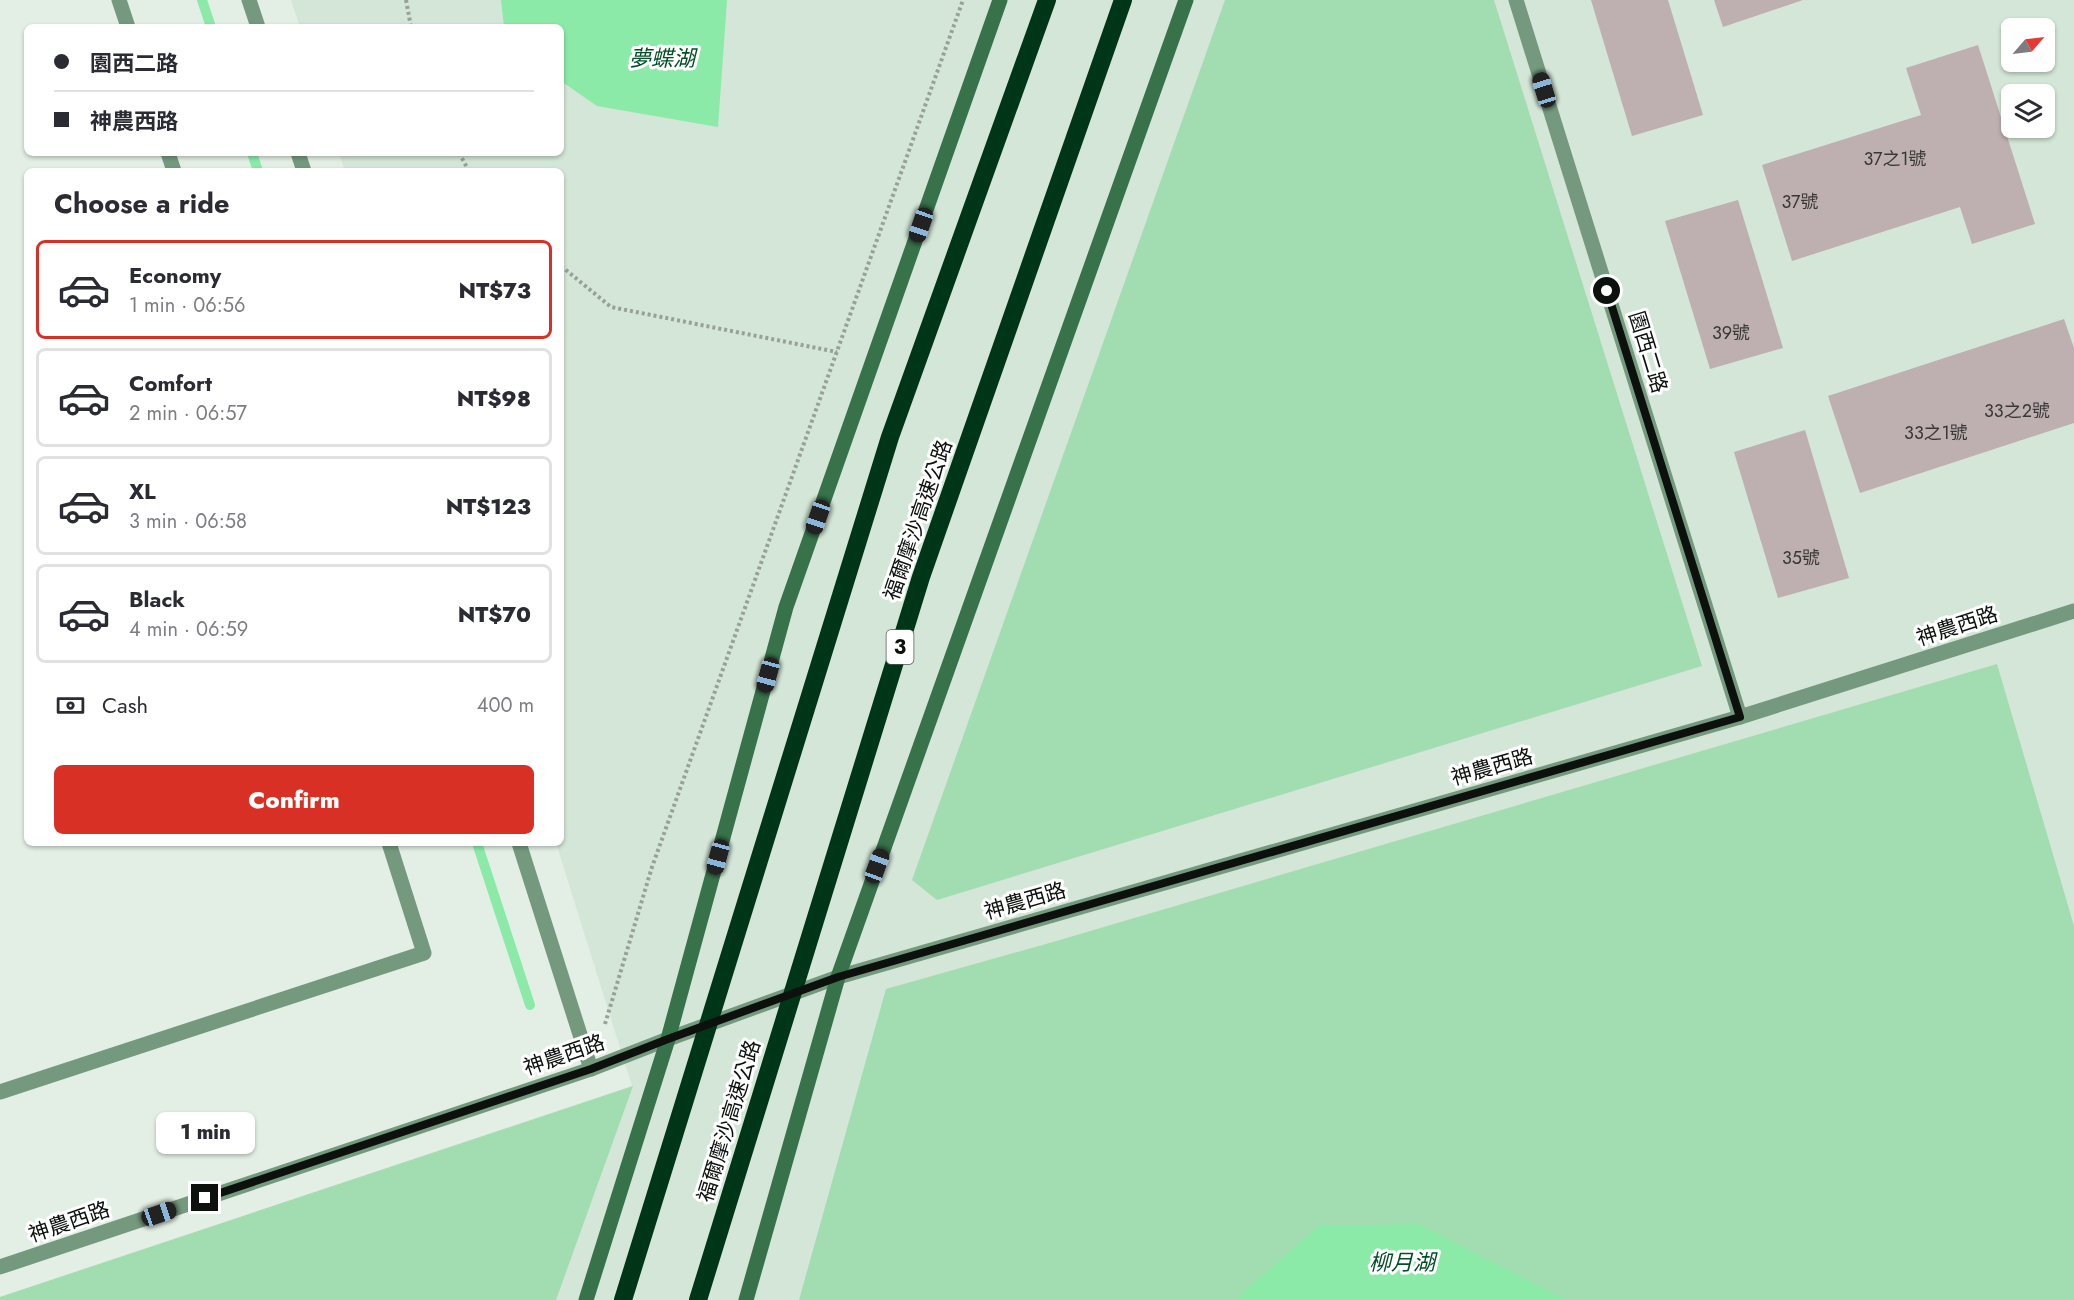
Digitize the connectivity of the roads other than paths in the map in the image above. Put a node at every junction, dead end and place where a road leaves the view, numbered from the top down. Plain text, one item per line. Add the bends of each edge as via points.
1 (119, 0) edge
2 (249, 0) edge
3 (1000, 0) edge
4 (1047, 0) edge
5 (1123, 0) edge
6 (1186, 0) edge
7 (1516, 0) edge
8 (127, 24) edge
9 (257, 24) edge
10 (2074, 611) edge
11 (1740, 717) junction
12 (390, 846) edge
13 (520, 846) edge
14 (838, 977) junction
15 (668, 1039) junction
16 (591, 1069) junction
17 (0, 1092) edge
18 (0, 1267) edge
19 (586, 1300) edge
20 (623, 1300) edge
21 (698, 1300) edge
22 (746, 1300) edge

1 - 8 street
2 - 9 street
3 - 15 main road via 786,607
4 - 20 highway, bridge via 890,437
5 - 21 highway, 福爾摩沙高速公路 / 3, bridge via 921,577
6 - 14 main road
7 - 11 street, 園西二路
10 - 11 street, 神農西路
11 - 14 street, 神農西路
12 - 17 street via 424,953
13 - 16 street
14 - 15 street, 神農西路
14 - 22 main road
15 - 16 street, 神農西路
15 - 19 main road
16 - 18 street, 神農西路

